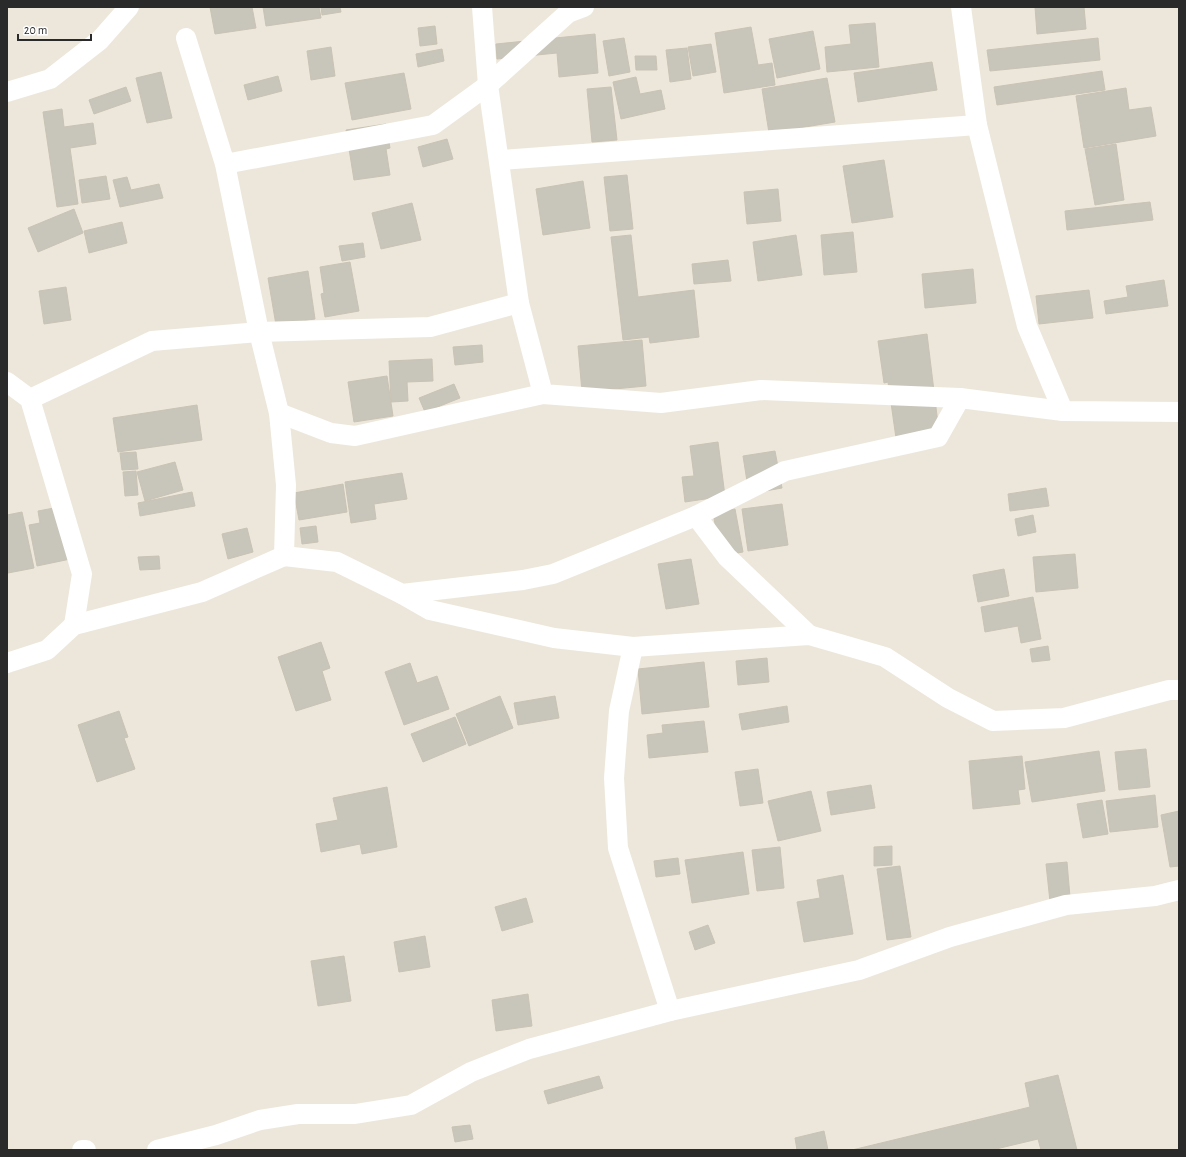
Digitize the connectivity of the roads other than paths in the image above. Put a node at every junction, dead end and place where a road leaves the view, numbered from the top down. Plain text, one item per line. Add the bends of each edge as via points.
1 (129, 7) edge
2 (482, 7) edge
3 (584, 7) edge
4 (961, 7) edge
5 (186, 38) dead end
6 (488, 84) junction
7 (7, 92) edge
8 (978, 125) junction
9 (500, 160) junction
10 (225, 164) junction
11 (519, 303) junction
12 (259, 332) junction
13 (7, 382) edge
14 (543, 394) junction
15 (960, 398) junction
16 (30, 399) junction
17 (1063, 411) junction
18 (1179, 412) edge
19 (279, 413) junction
20 (696, 516) junction
21 (284, 556) junction
22 (402, 594) junction
23 (74, 625) junction
24 (809, 635) junction
25 (633, 647) junction
26 (7, 663) edge
27 (1179, 690) edge
28 (1179, 890) edge
29 (670, 1011) junction
30 (82, 1150) edge
31 (86, 1150) edge
32 (157, 1150) edge

1 - 7 street via 100,40 50,79
2 - 6 street
3 - 6 street via 568,13
4 - 8 street
5 - 10 street
6 - 9 street
6 - 10 street via 433,125
8 - 9 street
8 - 17 street via 1027,326
9 - 11 street
10 - 12 street
11 - 12 street via 430,327
11 - 14 street
12 - 16 street via 152,341
12 - 19 street
13 - 16 street
14 - 15 street via 662,403 761,390
14 - 19 street via 355,436 331,433
15 - 17 street
15 - 20 street via 938,437 785,471
16 - 23 street via 82,574
17 - 18 street
19 - 21 street via 286,485
20 - 22 street via 553,574 523,580
20 - 24 street via 727,557
21 - 22 street via 336,562
21 - 23 street via 202,592
22 - 25 street via 430,610 554,638
23 - 26 street via 47,650
24 - 25 street
24 - 27 street via 885,657 948,698 993,720 1064,718 1169,690
25 - 29 street via 619,711 614,778 618,848
28 - 29 street via 1155,896 1066,905 950,937 859,970
29 - 32 street via 529,1049 471,1072 411,1106 355,1114 298,1114 260,1120 216,1135
30 - 31 street

